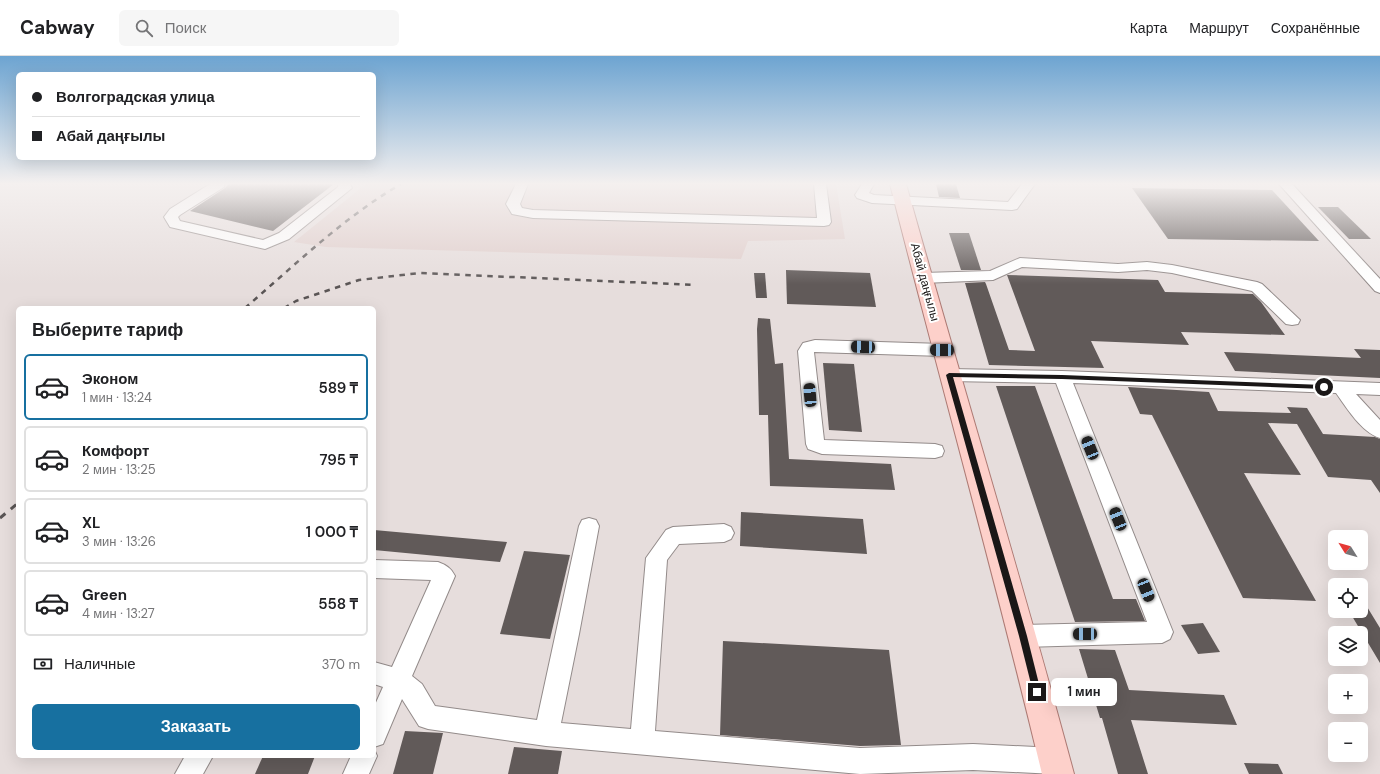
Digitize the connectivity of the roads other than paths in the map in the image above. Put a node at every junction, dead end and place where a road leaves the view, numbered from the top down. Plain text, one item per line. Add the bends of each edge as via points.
1 (171, 218) edge
2 (307, 218) edge
3 (661, 218) edge
4 (824, 218) edge
5 (907, 218) edge
6 (1315, 218) edge
7 (923, 278) junction
8 (1380, 288) edge
9 (1292, 320) dead end
10 (942, 350) junction
11 (949, 375) junction
12 (1062, 377) junction
13 (1340, 388) junction
14 (1380, 389) edge
15 (1380, 431) edge
16 (935, 451) dead end
17 (589, 526) dead end
18 (724, 533) dead end
19 (376, 569) edge
20 (1023, 636) junction
21 (376, 674) edge
22 (399, 681) junction
23 (376, 731) edge
24 (546, 734) junction
25 (642, 742) junction
26 (199, 758) edge
27 (363, 758) edge
28 (1056, 768) edge
29 (188, 774) edge
30 (356, 774) edge

1 - 2 street via 175,224 265,246
3 - 4 street via 824,222
5 - 7 main road, Абай даңғылы
6 - 8 street
7 - 9 street via 993,275 1020,262 1118,268 1147,266 1257,288
7 - 10 main road, Абай даңғылы
10 - 11 main road, Абай даңғылы
10 - 16 street via 815,346 806,352 815,444 822,447
11 - 12 street
11 - 20 main road, Абай даңғылы
12 - 13 street
12 - 20 street via 1162,632
13 - 14 street
13 - 15 street
17 - 24 street
18 - 25 street via 673,536 657,558
19 - 22 street via 438,571 444,576
20 - 28 main road, Абай даңғылы
21 - 22 street
22 - 23 street
22 - 24 street via 413,692 428,716
24 - 25 street
25 - 28 street via 860,761 973,757
26 - 29 street
27 - 30 street

